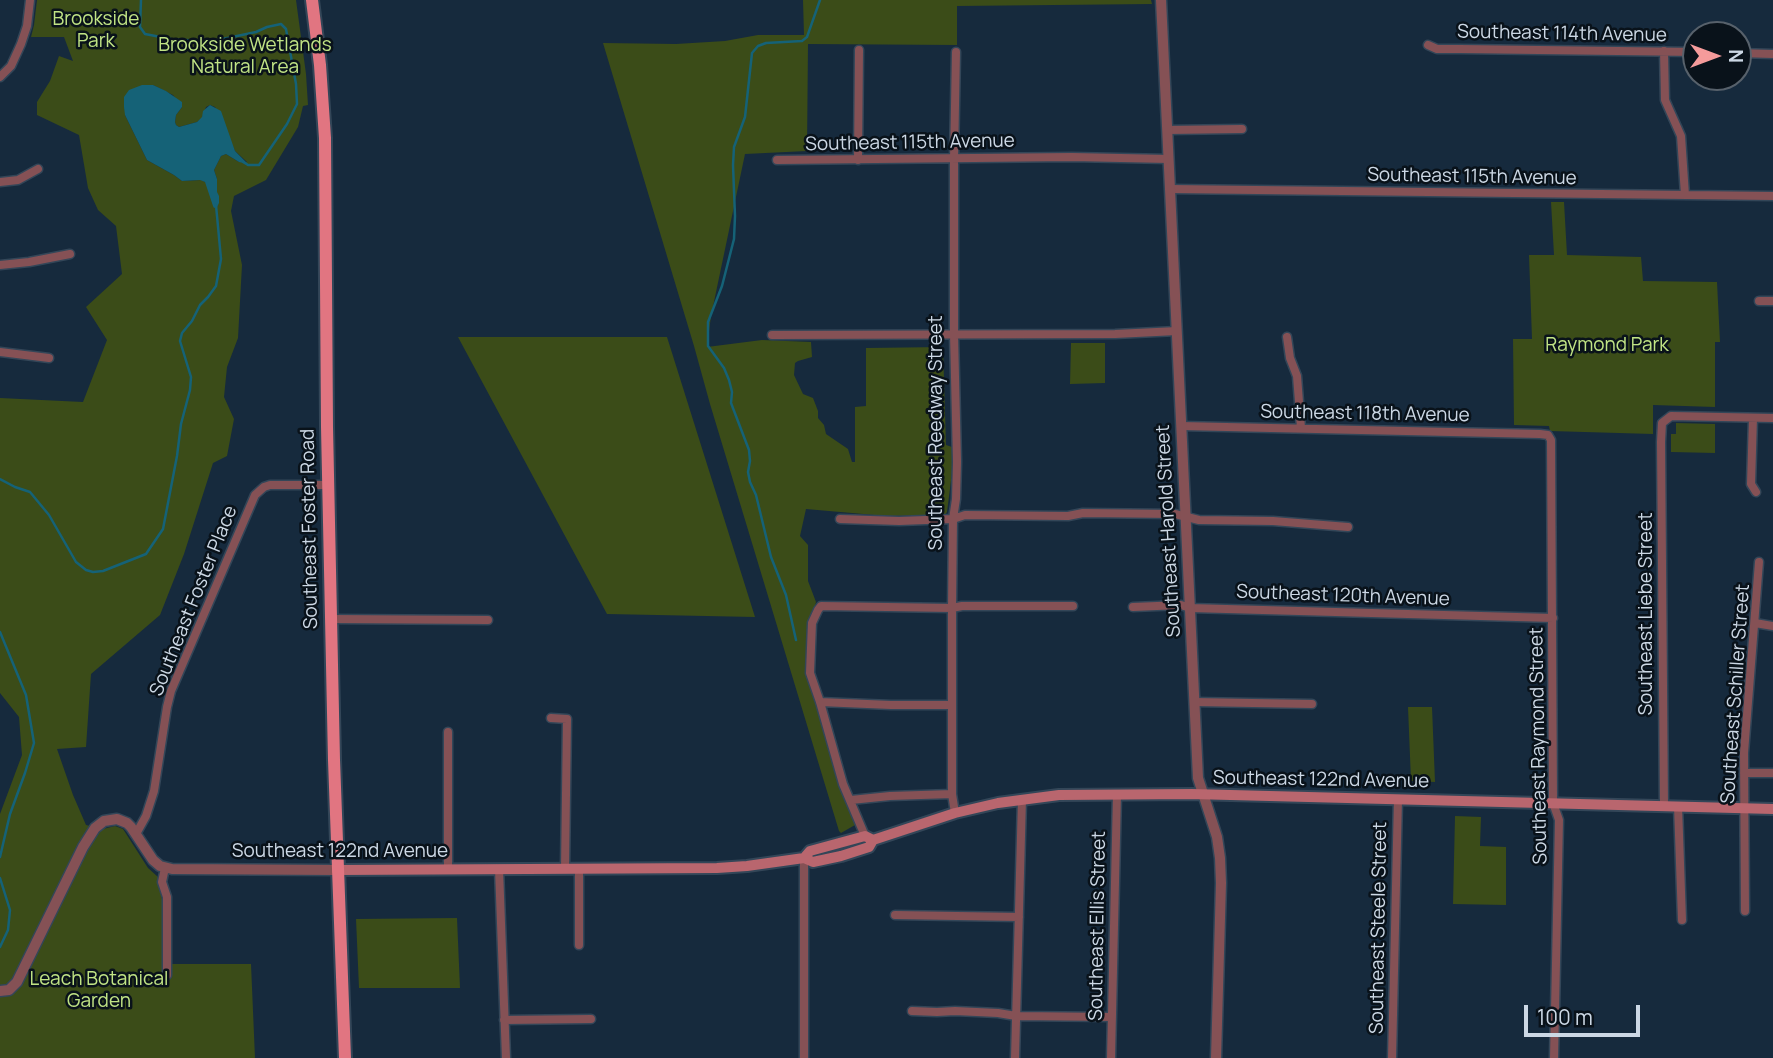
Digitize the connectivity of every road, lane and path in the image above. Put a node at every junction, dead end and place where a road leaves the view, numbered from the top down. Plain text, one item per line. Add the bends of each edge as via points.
1 (30, 0) edge
2 (312, 0) edge
3 (1161, 0) edge
4 (1428, 45) dead end
5 (859, 50) dead end
6 (1664, 51) junction
7 (956, 52) dead end
8 (1682, 52) edge
9 (1752, 53) edge
10 (1773, 54) edge
11 (0, 76) edge
12 (1242, 129) dead end
13 (1167, 130) junction
14 (954, 159) junction
15 (1169, 159) junction
16 (777, 160) dead end
17 (858, 160) junction
18 (38, 169) dead end
19 (0, 182) edge
20 (1170, 189) junction
21 (1685, 195) junction
22 (1773, 197) edge
23 (70, 254) dead end
24 (0, 265) edge
25 (1759, 301) dead end
26 (1773, 301) edge
27 (1177, 331) junction
28 (954, 334) junction
29 (772, 335) dead end
30 (1287, 337) dead end
31 (0, 352) edge
32 (49, 358) dead end
33 (1753, 418) junction
34 (1773, 418) edge
35 (1181, 426) junction
36 (1301, 428) junction
37 (1548, 435) joint
38 (328, 485) junction
39 (1756, 492) dead end
40 (1185, 516) junction
41 (839, 519) dead end
42 (953, 519) junction
43 (1348, 527) dead end
44 (1759, 562) dead end
45 (1073, 606) dead end
46 (1132, 607) dead end
47 (952, 608) junction
48 (1190, 608) junction
49 (1553, 618) junction
50 (331, 619) junction
51 (488, 620) dead end
52 (1755, 623) junction
53 (1773, 626) edge
54 (820, 702) junction
55 (1194, 702) junction
56 (1312, 704) dead end
57 (952, 705) junction
58 (551, 719) dead end
59 (448, 732) dead end
60 (1744, 773) junction
61 (1773, 773) edge
62 (952, 794) junction
63 (1117, 794) junction
64 (1203, 794) junction
65 (1022, 799) junction
66 (1398, 799) junction
67 (851, 800) junction
68 (1553, 803) junction
69 (1664, 806) junction
70 (1678, 806) junction
71 (1744, 808) junction
72 (1773, 809) edge
73 (955, 813) junction
74 (136, 834) junction
75 (869, 838) junction
76 (804, 858) junction
77 (165, 868) junction
78 (499, 869) junction
79 (565, 869) junction
80 (579, 869) junction
81 (337, 870) junction
82 (448, 870) junction
83 (1745, 912) dead end
84 (895, 915) dead end
85 (1019, 917) junction
86 (1682, 920) dead end
87 (579, 945) dead end
88 (167, 975) dead end
89 (2, 991) edge
90 (912, 1011) dead end
91 (1016, 1016) junction
92 (1112, 1017) junction
93 (591, 1019) dead end
94 (504, 1020) junction
95 (345, 1058) edge
96 (506, 1058) edge
97 (804, 1058) edge
98 (1015, 1058) edge
99 (1111, 1058) edge
100 (1216, 1058) edge
101 (1392, 1058) edge
102 (1554, 1058) edge

1 - 11 street via 21,44
2 - 38 main road, Southeast Foster Road via 325,138
3 - 13 street, Southeast Harold Street
4 - 6 street, Southeast 114th Avenue
5 - 17 street
6 - 8 street, Southeast 114th Avenue
6 - 21 street via 1665,100 1681,136
7 - 14 street, Southeast Reedway Street
9 - 10 street
12 - 13 street
13 - 15 street, Southeast Harold Street
14 - 15 street, Southeast 115th Avenue
14 - 17 street, Southeast 115th Avenue
14 - 28 street, Southeast Reedway Street
15 - 20 street, Southeast Harold Street
16 - 17 street, Southeast 115th Avenue
18 - 19 street via 18,180
20 - 21 street, Southeast 115th Avenue
20 - 27 street, Southeast Harold Street
21 - 22 street, Southeast 115th Avenue
23 - 24 street
25 - 26 street
27 - 28 street
27 - 35 street, Southeast Harold Street
28 - 29 street
28 - 42 street, Southeast Reedway Street via 957,462
30 - 36 street via 1299,386
31 - 32 street
33 - 34 street
33 - 39 street via 1751,484
33 - 69 street, Southeast Liebe Street via 1671,416 1662,426
35 - 36 street, Southeast 118th Avenue
35 - 40 street, Southeast Harold Street
36 - 37 street, Southeast 118th Avenue
37 - 49 street, Southeast Raymond Street
38 - 50 main road, Southeast Foster Road
38 - 74 street, Southeast Foster Place via 270,485 255,495 171,691 154,791
40 - 42 street via 1083,513
40 - 43 street
40 - 48 street, Southeast Harold Street
41 - 42 street
42 - 47 street, Southeast Reedway Street
44 - 52 street, Southeast Schiller Street
45 - 47 street
46 - 48 street, Southeast 120th Avenue
47 - 54 street via 821,606 812,623 810,673
47 - 57 street, Southeast Reedway Street
48 - 49 street, Southeast 120th Avenue
48 - 55 street, Southeast Harold Street
49 - 68 street, Southeast Raymond Street
50 - 51 street
50 - 81 main road, Southeast Foster Road
52 - 53 street
52 - 60 street, Southeast Schiller Street
54 - 57 street
54 - 67 street
55 - 56 street
55 - 64 street, Southeast Harold Street
57 - 62 street, Southeast Reedway Street
58 - 79 street via 566,719
59 - 82 street
60 - 61 street
60 - 71 street, Southeast Schiller Street
62 - 67 street
62 - 73 street, Southeast Reedway Street
63 - 64 main road, Southeast 122nd Avenue
63 - 65 main road, Southeast 122nd Avenue
63 - 92 street, Southeast Ellis Street
64 - 66 main road, Southeast 122nd Avenue
64 - 100 street, Southeast Harold Street via 1220,858
65 - 73 main road, Southeast 122nd Avenue
65 - 85 street
66 - 68 main road, Southeast 122nd Avenue
66 - 101 street, Southeast Steele Street
67 - 75 street
68 - 69 main road, Southeast 122nd Avenue
68 - 102 street, Southeast Raymond Street via 1559,820
69 - 70 main road, Southeast 122nd Avenue
70 - 71 main road, Southeast 122nd Avenue
70 - 86 street
71 - 72 main road, Southeast 122nd Avenue
71 - 83 street, Southeast Schiller Street
73 - 75 main road, Southeast 122nd Avenue
74 - 77 street via 153,860
74 - 89 street via 117,819 95,828 17,982
75 - 76 main road, Southeast 122nd Avenue via 869,847 841,856 813,862
76 - 80 main road, Southeast 122nd Avenue via 729,867
76 - 97 street
77 - 81 street, Southeast 122nd Avenue
77 - 88 street
78 - 79 main road, Southeast 122nd Avenue
78 - 82 main road, Southeast 122nd Avenue
78 - 94 street
79 - 80 main road, Southeast 122nd Avenue
80 - 87 street
81 - 82 main road, Southeast 122nd Avenue
81 - 95 main road, Southeast Foster Road
84 - 85 street
85 - 91 street
90 - 91 street
91 - 92 street
91 - 98 street
92 - 99 street, Southeast Ellis Street
93 - 94 street
94 - 96 street

